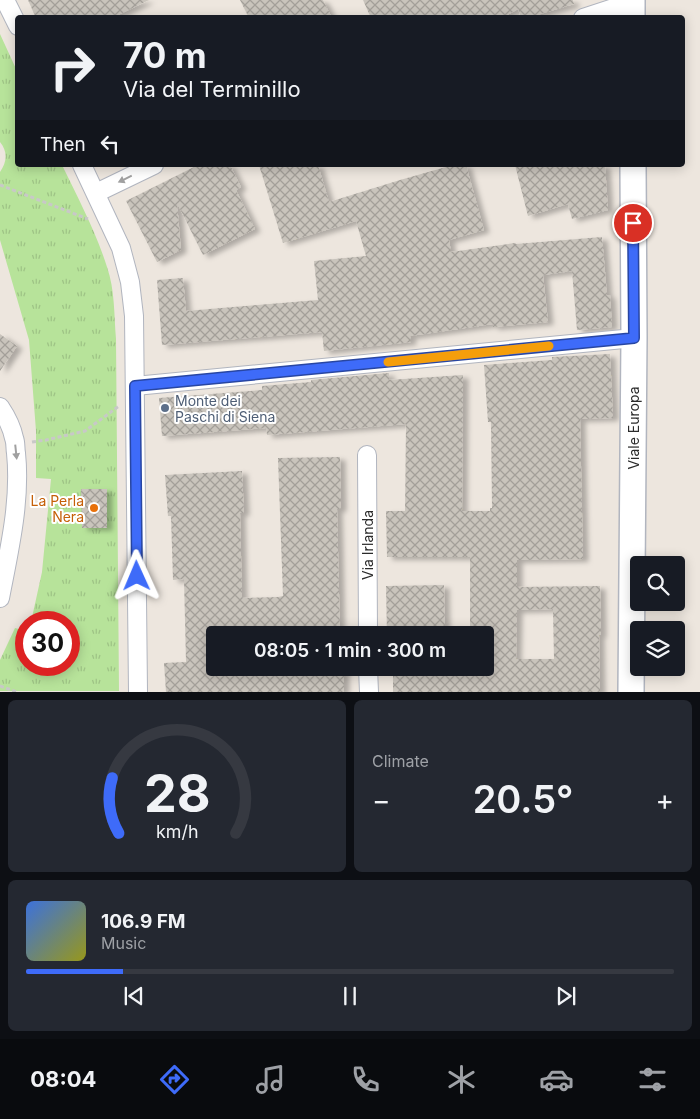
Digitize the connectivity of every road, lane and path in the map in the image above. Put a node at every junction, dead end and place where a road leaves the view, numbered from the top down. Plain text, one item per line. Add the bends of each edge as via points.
1 (5, 0) edge
2 (632, 7) edge
3 (597, 15) edge
4 (15, 20) edge
5 (83, 167) edge
6 (150, 167) edge
7 (633, 167) edge
8 (0, 184) edge
9 (96, 193) junction
10 (91, 220) dead end
11 (634, 338) junction
12 (135, 386) junction
13 (120, 405) dead end
14 (0, 407) edge
15 (29, 442) dead end
16 (367, 455) dead end
17 (0, 598) edge
18 (368, 626) edge
19 (368, 676) edge
20 (0, 686) edge
21 (17, 692) edge
22 (138, 692) edge
23 (368, 692) edge
24 (631, 692) edge

1 - 4 street
2 - 3 street
5 - 9 street
6 -> 9 street
7 - 11 street, Viale Europa
8 - 10 path
9 - 12 street via 121,248 130,282
11 - 12 street
11 - 24 street, Viale Europa
12 - 22 street
13 - 15 path via 85,431
14 -> 17 street via 14,438 18,469 12,531
16 - 18 street, Via Irlanda
19 - 23 street
20 - 21 path

